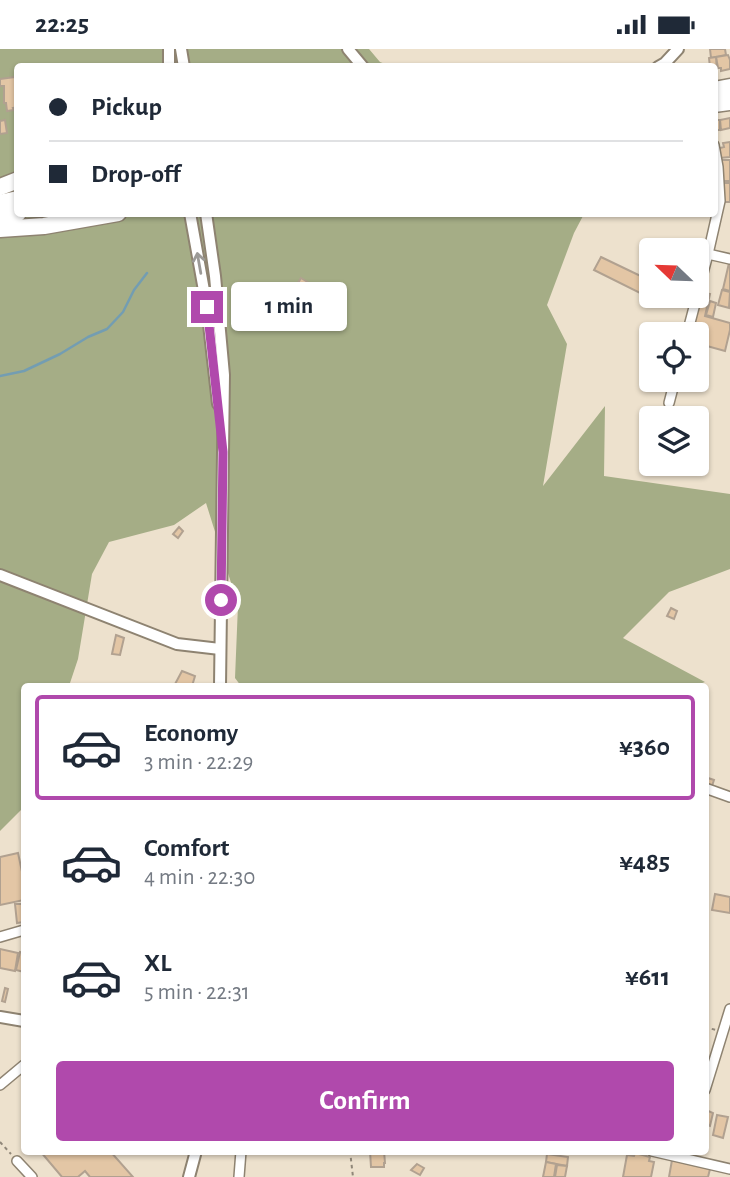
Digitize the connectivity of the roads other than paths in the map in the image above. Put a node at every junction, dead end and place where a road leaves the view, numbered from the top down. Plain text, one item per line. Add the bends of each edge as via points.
1 (348, 49) edge
2 (678, 49) edge
3 (360, 63) edge
4 (664, 63) edge
5 (718, 167) edge
6 (718, 210) edge
7 (95, 217) edge
8 (191, 217) edge
9 (207, 217) edge
10 (716, 217) edge
11 (0, 229) edge
12 (709, 250) edge
13 (709, 254) edge
14 (730, 259) edge
15 (672, 392) edge
16 (669, 404) dead end
17 (223, 452) junction
18 (0, 575) edge
19 (220, 649) junction
20 (220, 683) edge
21 (709, 789) edge
22 (730, 797) edge
23 (21, 931) edge
24 (0, 937) edge
25 (730, 1009) edge
26 (0, 1017) edge
27 (21, 1020) edge
28 (21, 1068) edge
29 (709, 1077) edge
30 (0, 1086) edge
31 (195, 1155) edge
32 (241, 1155) edge
33 (686, 1155) edge
34 (17, 1161) road end
35 (730, 1169) edge
36 (32, 1177) edge
37 (188, 1177) edge
38 (239, 1177) edge

1 - 3 street
2 - 4 street
5 - 6 street
7 - 11 highway
17 -> 8 street via 207,307
9 - 17 street via 222,345
10 - 12 street
13 - 14 street
15 - 16 street
17 - 19 street
18 - 19 street via 177,644
19 - 20 street
21 - 22 street
23 - 24 street
25 - 29 street
26 - 27 street
28 - 30 street
31 - 37 street
32 - 38 street
33 - 35 street
34 - 36 street

